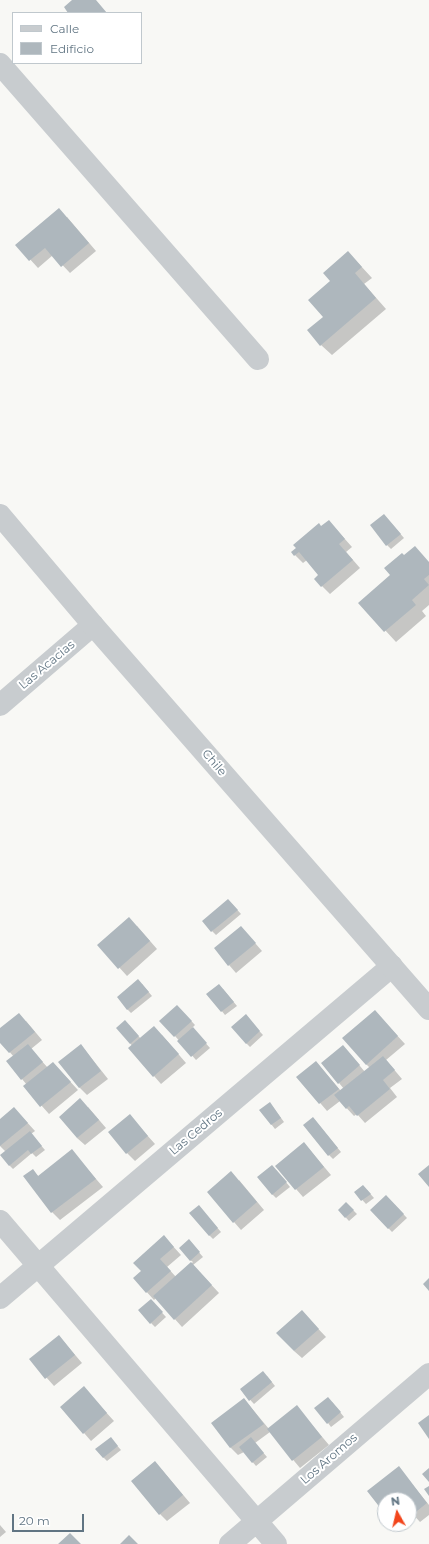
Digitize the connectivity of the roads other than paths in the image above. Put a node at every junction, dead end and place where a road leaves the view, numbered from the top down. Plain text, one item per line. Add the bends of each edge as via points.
1 (0, 64) edge
2 (258, 359) dead end
3 (0, 515) edge
4 (93, 625) junction
5 (0, 705) edge
6 (392, 966) junction
7 (429, 1009) edge
8 (0, 1221) edge
9 (38, 1267) junction
10 (0, 1298) edge
11 (429, 1374) edge
12 (257, 1521) junction
13 (230, 1544) edge
14 (276, 1544) edge

1 - 2 street
3 - 4 street, Chile
4 - 5 street, Las Acacias
4 - 6 street, Chile
6 - 7 street, Chile
6 - 9 street, Las Cedros
8 - 9 street
9 - 10 street, Las Cedros
9 - 12 street
11 - 12 street, Los Aromos
12 - 13 street, Los Aromos
12 - 14 street

